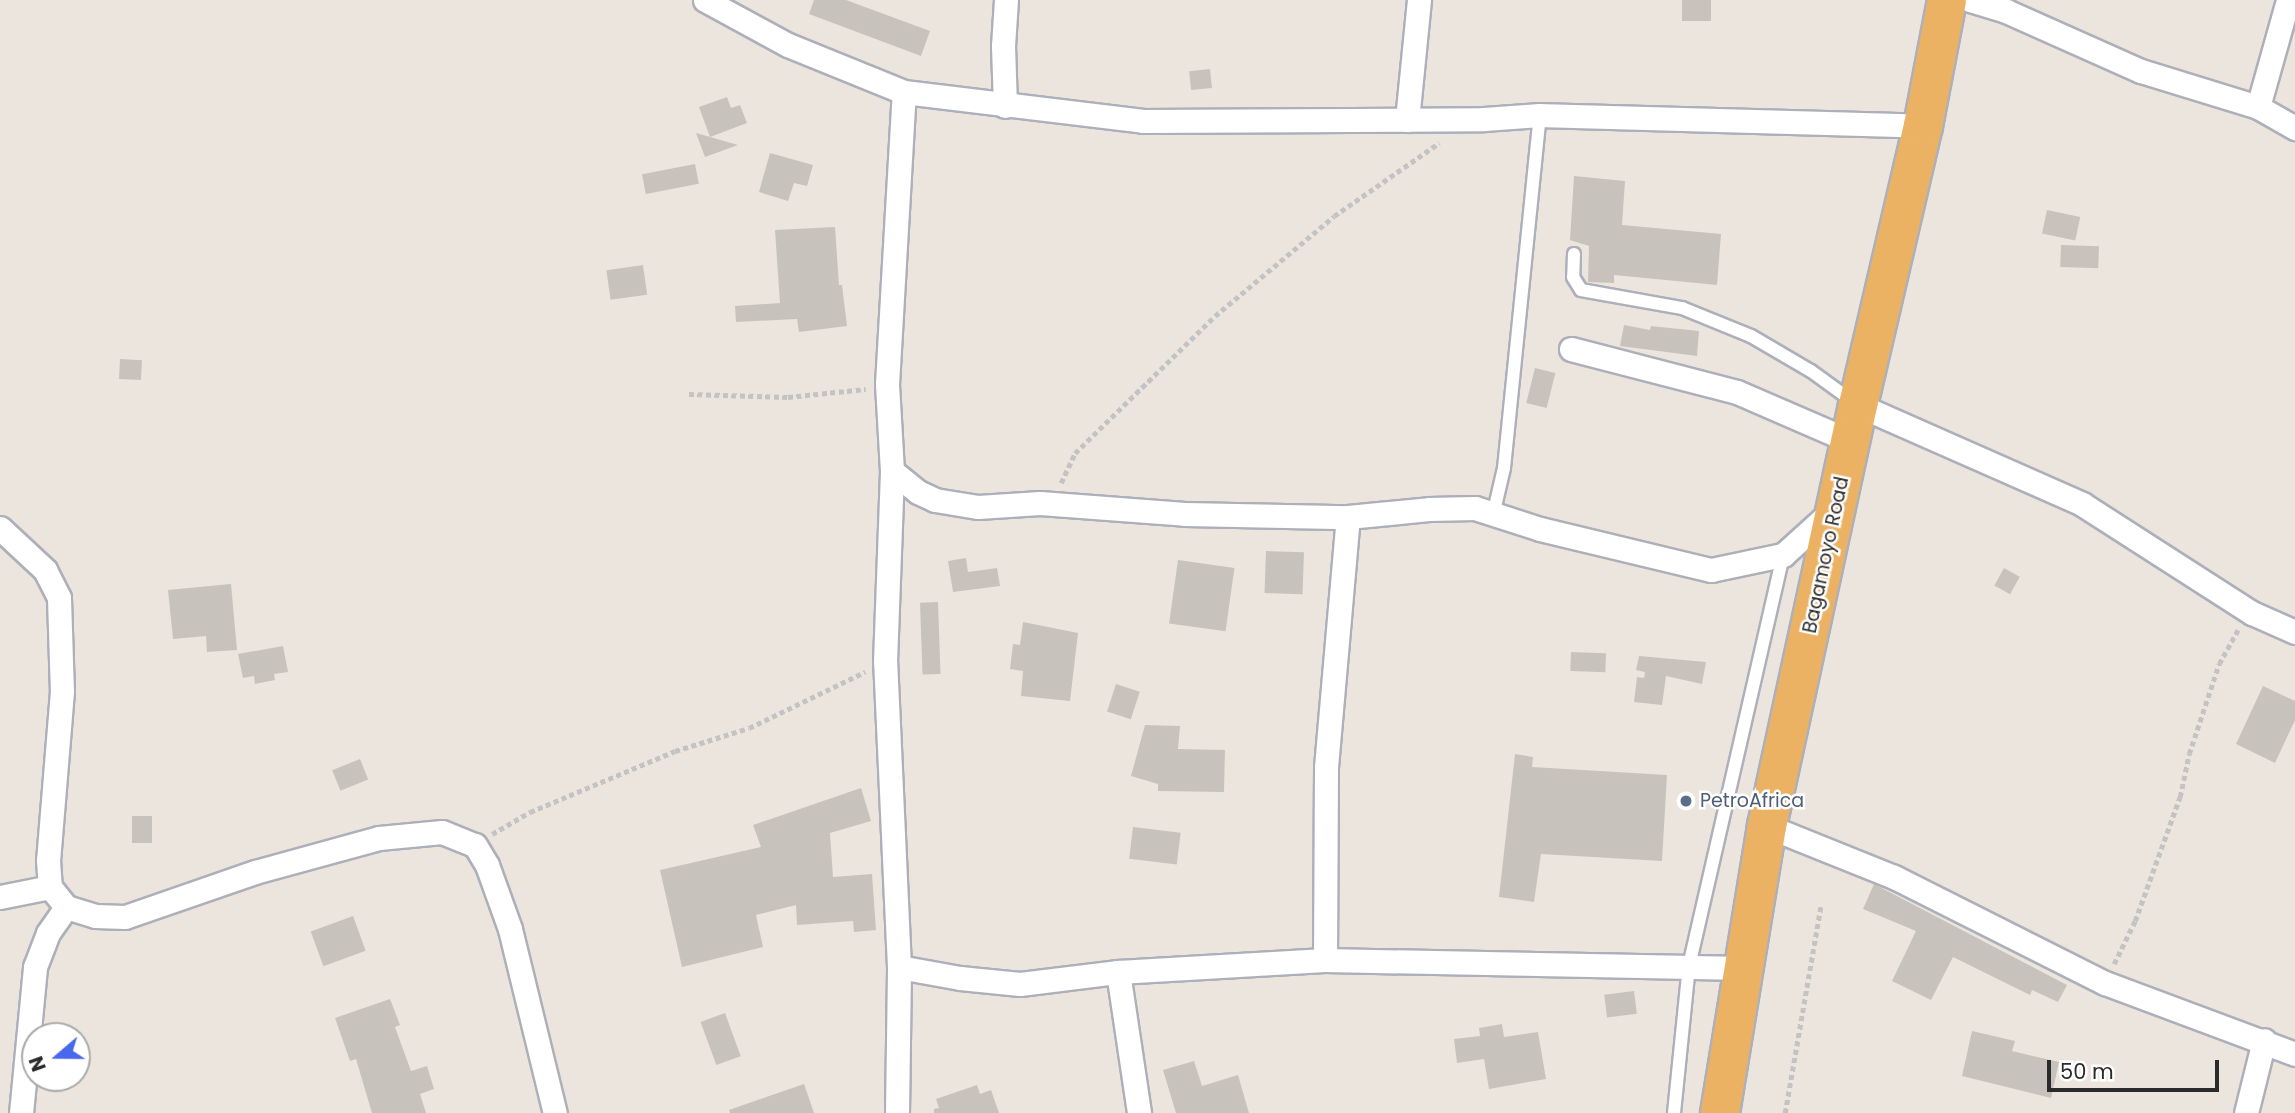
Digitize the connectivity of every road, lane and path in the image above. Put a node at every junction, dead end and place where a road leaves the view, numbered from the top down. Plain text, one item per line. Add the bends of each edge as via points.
1 (705, 0) edge
2 (1006, 0) edge
3 (1419, 0) edge
4 (1947, 0) edge
5 (1970, 0) edge
6 (2288, 0) edge
7 (904, 92) junction
8 (1006, 106) junction
9 (2258, 107) junction
10 (1540, 115) junction
11 (1407, 120) junction
12 (1463, 120) junction
13 (1923, 126) junction
14 (2295, 128) edge
15 (1574, 254) dead end
16 (1571, 349) dead end
17 (887, 384) junction
18 (689, 394) dead end
19 (1854, 423) junction
20 (892, 471) junction
21 (1040, 503) junction
22 (1836, 507) junction
23 (1494, 511) junction
24 (1348, 517) junction
25 (0, 528) edge
26 (1783, 555) junction
27 (2252, 612) junction
28 (2295, 632) edge
29 (885, 662) junction
30 (1767, 826) junction
31 (475, 845) junction
32 (50, 887) junction
33 (0, 897) edge
34 (1821, 905) dead end
35 (66, 907) junction
36 (1325, 960) junction
37 (1689, 966) junction
38 (899, 967) junction
39 (1744, 968) junction
40 (1118, 972) junction
41 (2105, 982) junction
42 (2263, 1040) junction
43 (2295, 1054) edge
44 (21, 1113) edge
45 (555, 1113) edge
46 (897, 1113) edge
47 (1139, 1113) edge
48 (1674, 1113) edge
49 (1720, 1113) edge
50 (1785, 1113) edge
51 (2246, 1113) edge

1 - 7 street via 788,45
2 - 8 street
3 - 11 street
4 - 13 highway, Bagamoyo Road
5 - 9 street via 2006,11 2141,71
6 - 9 street
7 - 8 street
7 - 17 street
8 - 11 street via 1143,121
9 - 14 street
10 - 12 street
10 - 13 street
10 - 23 lane via 1504,468
11 - 12 street
12 - 21 path via 1419,158 1334,216 1215,316 1075,453 1067,474
13 - 19 highway, Bagamoyo Road
15 - 19 lane via 1573,277 1581,290 1682,308 1751,336 1811,370
16 - 19 street
17 - 18 path via 849,393 788,397
17 - 20 street
19 - 22 highway, Bagamoyo Road
19 - 27 street via 2082,504
20 - 21 street via 918,492 954,505
20 - 29 street
21 - 24 street via 1185,514
22 - 26 street
22 - 30 highway, Bagamoyo Road
23 - 24 street via 1455,507
23 - 26 street via 1540,529 1711,570
24 - 36 street via 1326,767
25 - 32 street via 46,570 59,598 62,691 48,860
26 - 37 lane
27 - 28 street
27 - 41 path via 2219,664 2180,797 2135,920
29 - 31 path via 749,728 675,751 530,812
29 - 38 street
30 - 39 highway, Bagamoyo Road
30 - 41 street via 1894,877
31 - 35 street via 442,832 379,838 255,872 125,917 95,916
31 - 45 street via 510,929
32 - 33 street
32 - 35 street
34 - 50 path
35 - 44 street via 48,933 35,967
36 - 37 street
36 - 40 street
37 - 39 street
37 - 48 lane
38 - 40 street via 1020,984
38 - 46 street
39 - 49 highway, Bagamoyo Road
40 - 47 street
41 - 42 street
42 - 43 street
42 - 51 street

